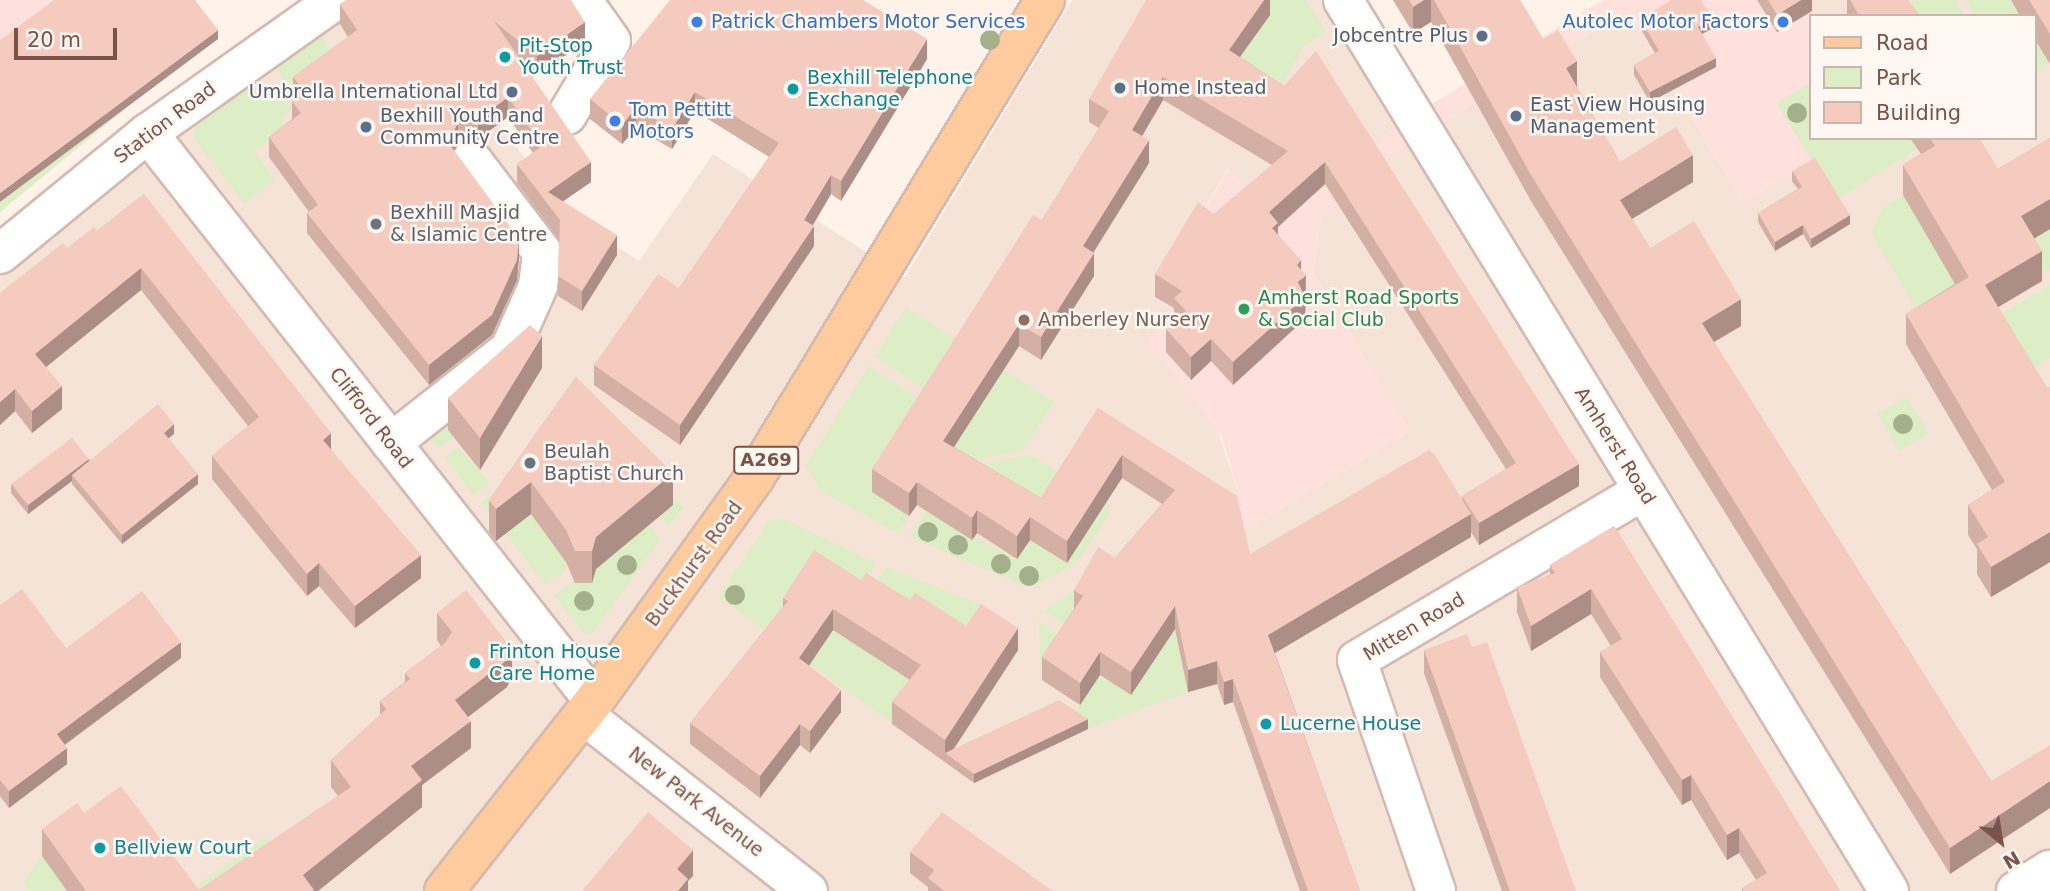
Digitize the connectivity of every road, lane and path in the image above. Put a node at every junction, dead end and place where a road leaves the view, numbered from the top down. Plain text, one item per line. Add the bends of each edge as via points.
1 (335, 0) edge
2 (582, 0) edge
3 (1045, 0) edge
4 (1343, 0) edge
5 (566, 116) dead end
6 (148, 133) junction
7 (472, 160) dead end
8 (0, 254) edge
9 (391, 443) junction
10 (1643, 491) junction
11 (589, 708) junction
12 (2050, 870) edge
13 (444, 891) edge
14 (808, 891) edge
15 (1436, 891) edge
16 (1889, 891) edge
17 (2016, 891) edge

1 - 6 street, Station Road
2 - 5 street via 611,41
3 - 11 main road, Buckhurst Road / A269 via 755,477
4 - 10 street, Amherst Road
6 - 8 street, Station Road
6 - 9 street, Clifford Road
7 - 9 street via 542,253 538,286 510,349
9 - 11 street, Clifford Road
10 - 15 street, Mitten Road via 1357,660
10 - 16 street, Amherst Road
11 - 13 main road, Buckhurst Road / A269
11 - 14 street, New Park Avenue
12 - 17 street

